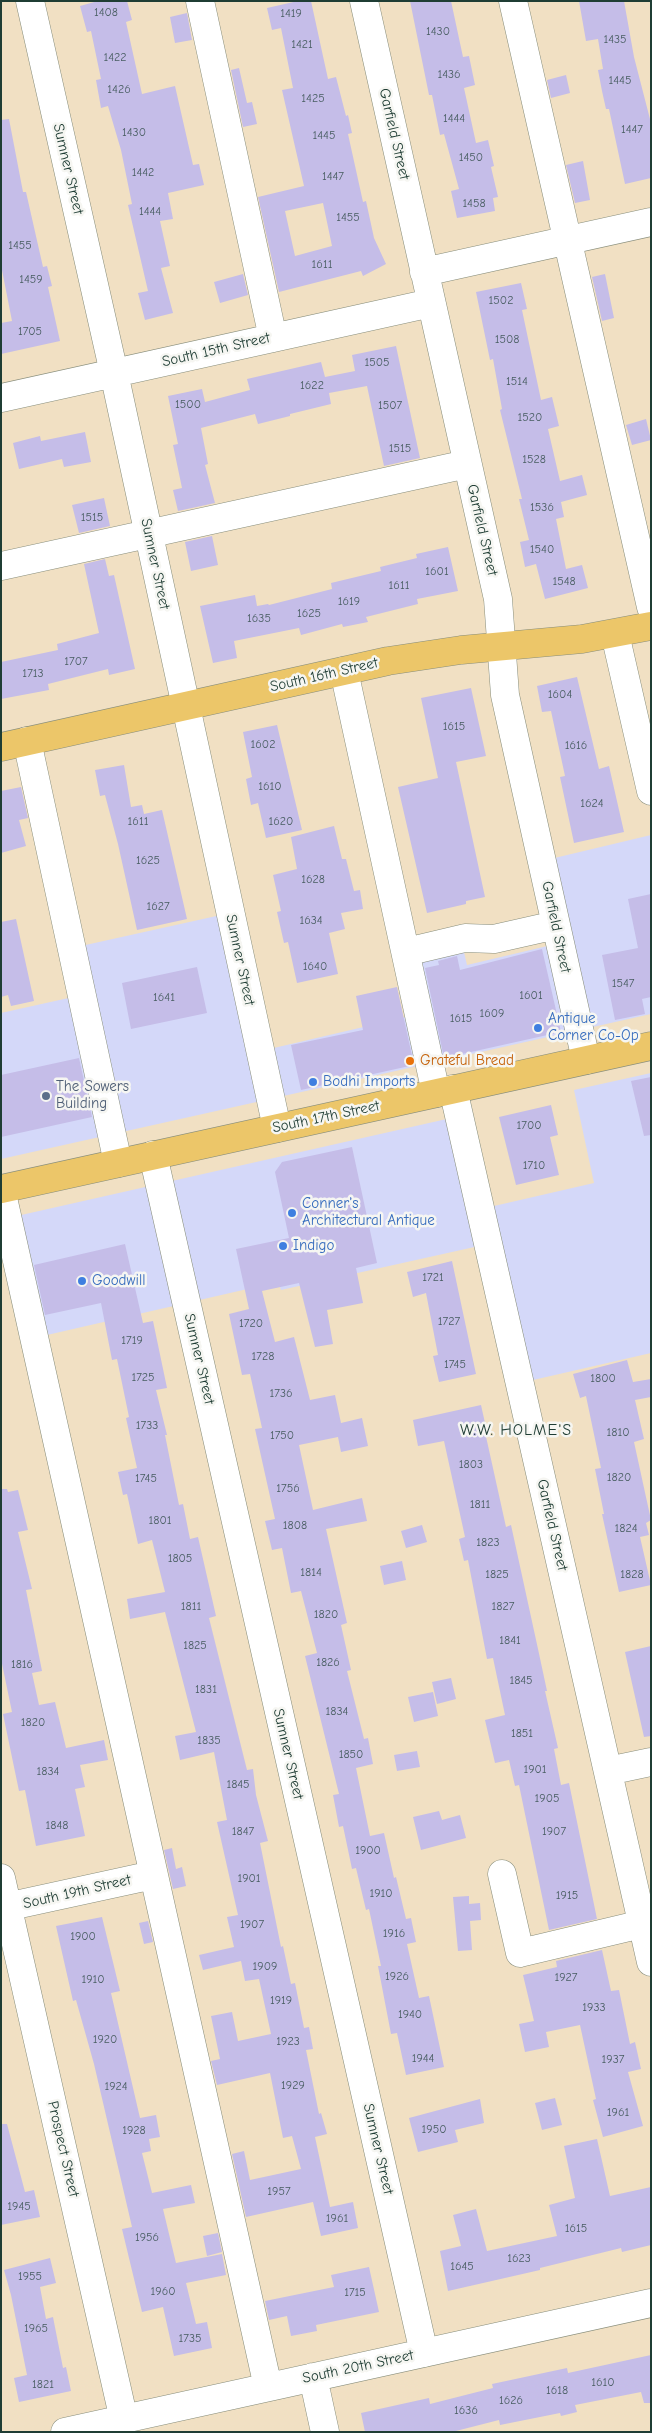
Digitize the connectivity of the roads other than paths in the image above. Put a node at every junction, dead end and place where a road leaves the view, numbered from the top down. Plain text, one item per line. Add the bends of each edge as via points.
1 (30, 1) edge
2 (200, 1) edge
3 (364, 1) edge
4 (513, 1) edge
5 (651, 222) edge
6 (567, 241) junction
7 (424, 272) junction
8 (431, 303) junction
9 (273, 338) junction
10 (114, 373) junction
11 (1, 398) edge
12 (467, 464) junction
13 (148, 533) junction
14 (1, 566) edge
15 (651, 606) edge
16 (651, 626) edge
17 (615, 634) junction
18 (501, 646) junction
19 (344, 671) junction
20 (184, 706) junction
21 (14, 744) edge
22 (651, 791) edge
23 (556, 925) junction
24 (406, 952) junction
25 (651, 1046) edge
26 (586, 1060) junction
27 (445, 1091) junction
28 (277, 1128) junction
29 (153, 1155) junction
30 (118, 1163) junction
31 (1, 1189) edge
32 (651, 1762) edge
33 (608, 1771) junction
34 (502, 1874) dead end
35 (152, 1875) junction
36 (1, 1878) edge
37 (4, 1908) edge
38 (642, 1924) junction
39 (651, 1962) edge
40 (651, 2303) edge
41 (424, 2353) junction
42 (313, 2377) junction
43 (268, 2387) junction
44 (124, 2420) junction
45 (65, 2432) edge
46 (326, 2432) edge

1 - 10 street, Sumner Street
2 - 9 street
3 - 7 street, Garfield Street
4 - 6 street
5 - 6 street
6 - 7 street
6 - 15 street
7 - 8 street, Garfield Street
8 - 9 street, South 15th Street
8 - 12 street, Garfield Street
9 - 10 street, South 15th Street
10 - 11 street, South 15th Street
10 - 13 street, Sumner Street
12 - 13 street
12 - 18 street, Garfield Street via 498,599
13 - 14 street
13 - 20 street, Sumner Street
16 - 17 main road, South 16th Street
17 - 18 main road, South 16th Street
17 - 22 street
18 - 19 main road, South 16th Street via 427,654
18 - 23 street, Garfield Street via 505,694
19 - 20 main road, South 16th Street
19 - 24 street, Garfield Street
20 - 21 main road, South 16th Street
20 - 28 street, Sumner Street
21 - 30 street
23 - 24 street via 494,939 465,938
23 - 26 street, Garfield Street
24 - 27 street, Garfield Street
25 - 26 main road, South 17th Street
26 - 27 main road, South 17th Street
27 - 28 main road, South 17th Street
27 - 33 street, Garfield Street
28 - 29 main road, South 17th Street
29 - 30 main road, South 17th Street
29 - 41 street, Sumner Street
30 - 31 main road, South 17th Street
31 - 35 street
32 - 33 street
33 - 38 street, Garfield Street
34 - 38 street via 520,1953
35 - 37 street, South 19th Street
35 - 43 street
36 - 37 street, Prospect Street
37 - 44 street, Prospect Street
38 - 39 street, Garfield Street
40 - 41 street, South 20th Street
41 - 42 street, South 20th Street
42 - 43 street, South 20th Street
42 - 46 street
43 - 44 street, South 20th Street
44 - 45 street, South 20th Street

